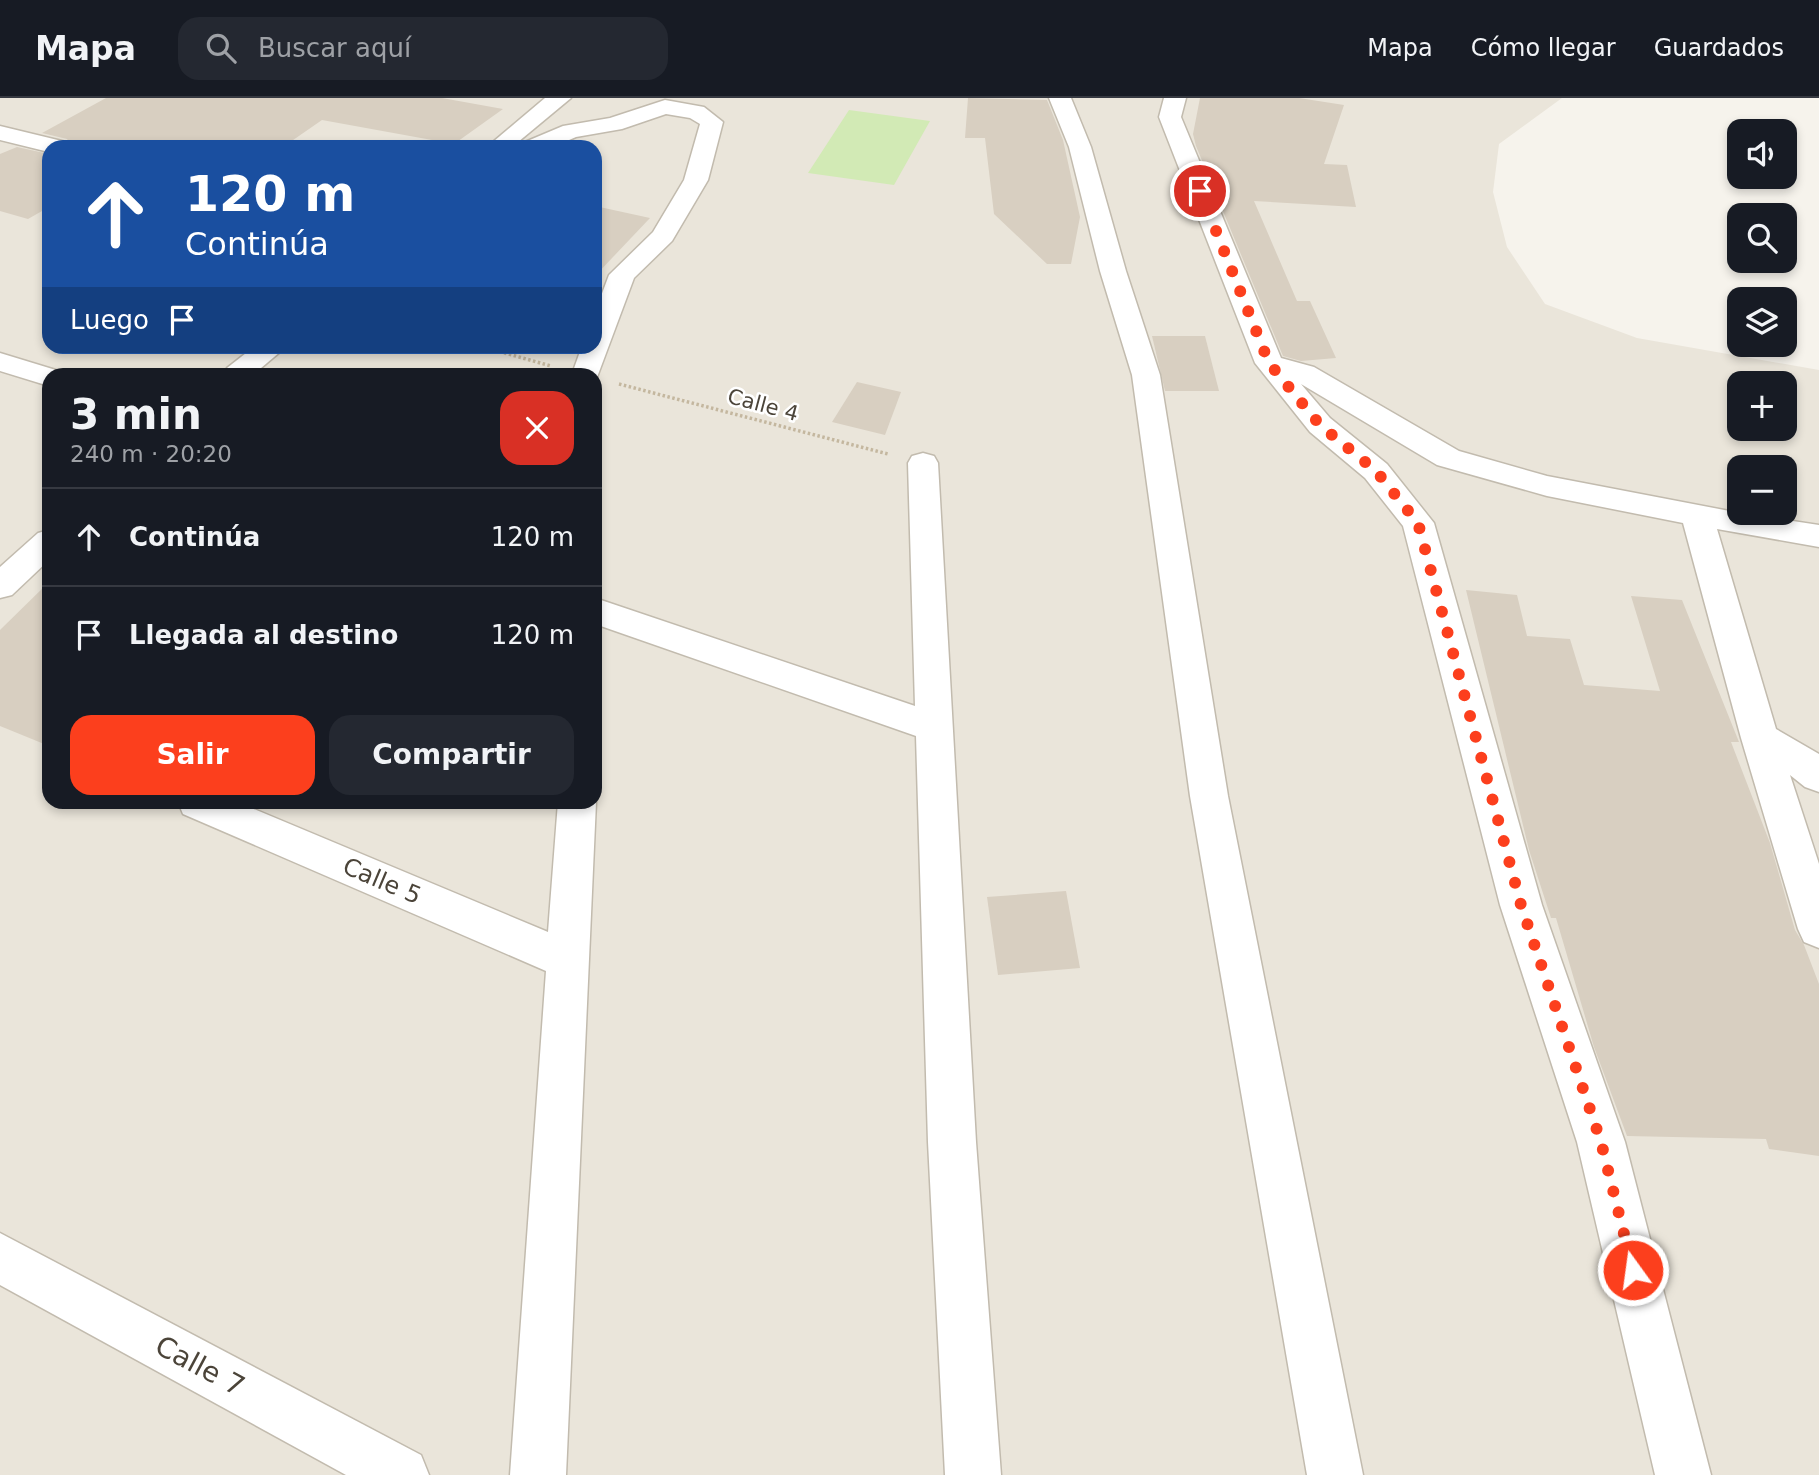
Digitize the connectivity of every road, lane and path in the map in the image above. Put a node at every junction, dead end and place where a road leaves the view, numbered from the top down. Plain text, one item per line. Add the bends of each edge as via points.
1 (522, 98) edge
2 (1060, 98) edge
3 (1175, 98) edge
4 (558, 99) edge
5 (0, 133) edge
6 (507, 140) edge
7 (550, 140) edge
8 (42, 143) edge
9 (263, 354) edge
10 (508, 354) edge
11 (0, 362) edge
12 (1269, 363) junction
13 (245, 368) edge
14 (556, 368) dead end
15 (599, 368) edge
16 (42, 375) edge
17 (602, 379) edge
18 (923, 463) joint
19 (1697, 515) junction
20 (1819, 536) edge
21 (42, 547) edge
22 (0, 586) edge
23 (602, 613) edge
24 (935, 728) junction
25 (1760, 738) junction
26 (1819, 776) edge
27 (213, 809) edge
28 (578, 809) edge
29 (1819, 929) edge
30 (568, 960) junction
31 (0, 1258) edge
32 (401, 1475) edge
33 (538, 1475) edge
34 (973, 1475) edge
35 (1335, 1475) edge
36 (1683, 1475) edge

1 - 4 street
2 - 35 street via 1080,147 1146,375 1209,796
3 - 12 street via 1170,117
4 - 6 street
5 - 8 street
7 - 15 street via 665,107 696,113 712,122 696,180 663,236 622,275
9 - 13 street
10 - 14 path
11 - 16 street
12 - 19 street via 1304,373 1448,458 1547,486
12 - 36 street via 1320,425 1376,471 1418,523 1521,905 1601,1142
17 - 18 path, Calle 4
18 - 24 street
19 - 20 street
19 - 25 street
21 - 22 street
23 - 24 street
24 - 34 street via 952,1142
25 - 26 street
25 - 29 street
27 - 30 street, Calle 5
28 - 30 street
30 - 33 street
31 - 32 street, Calle 7

